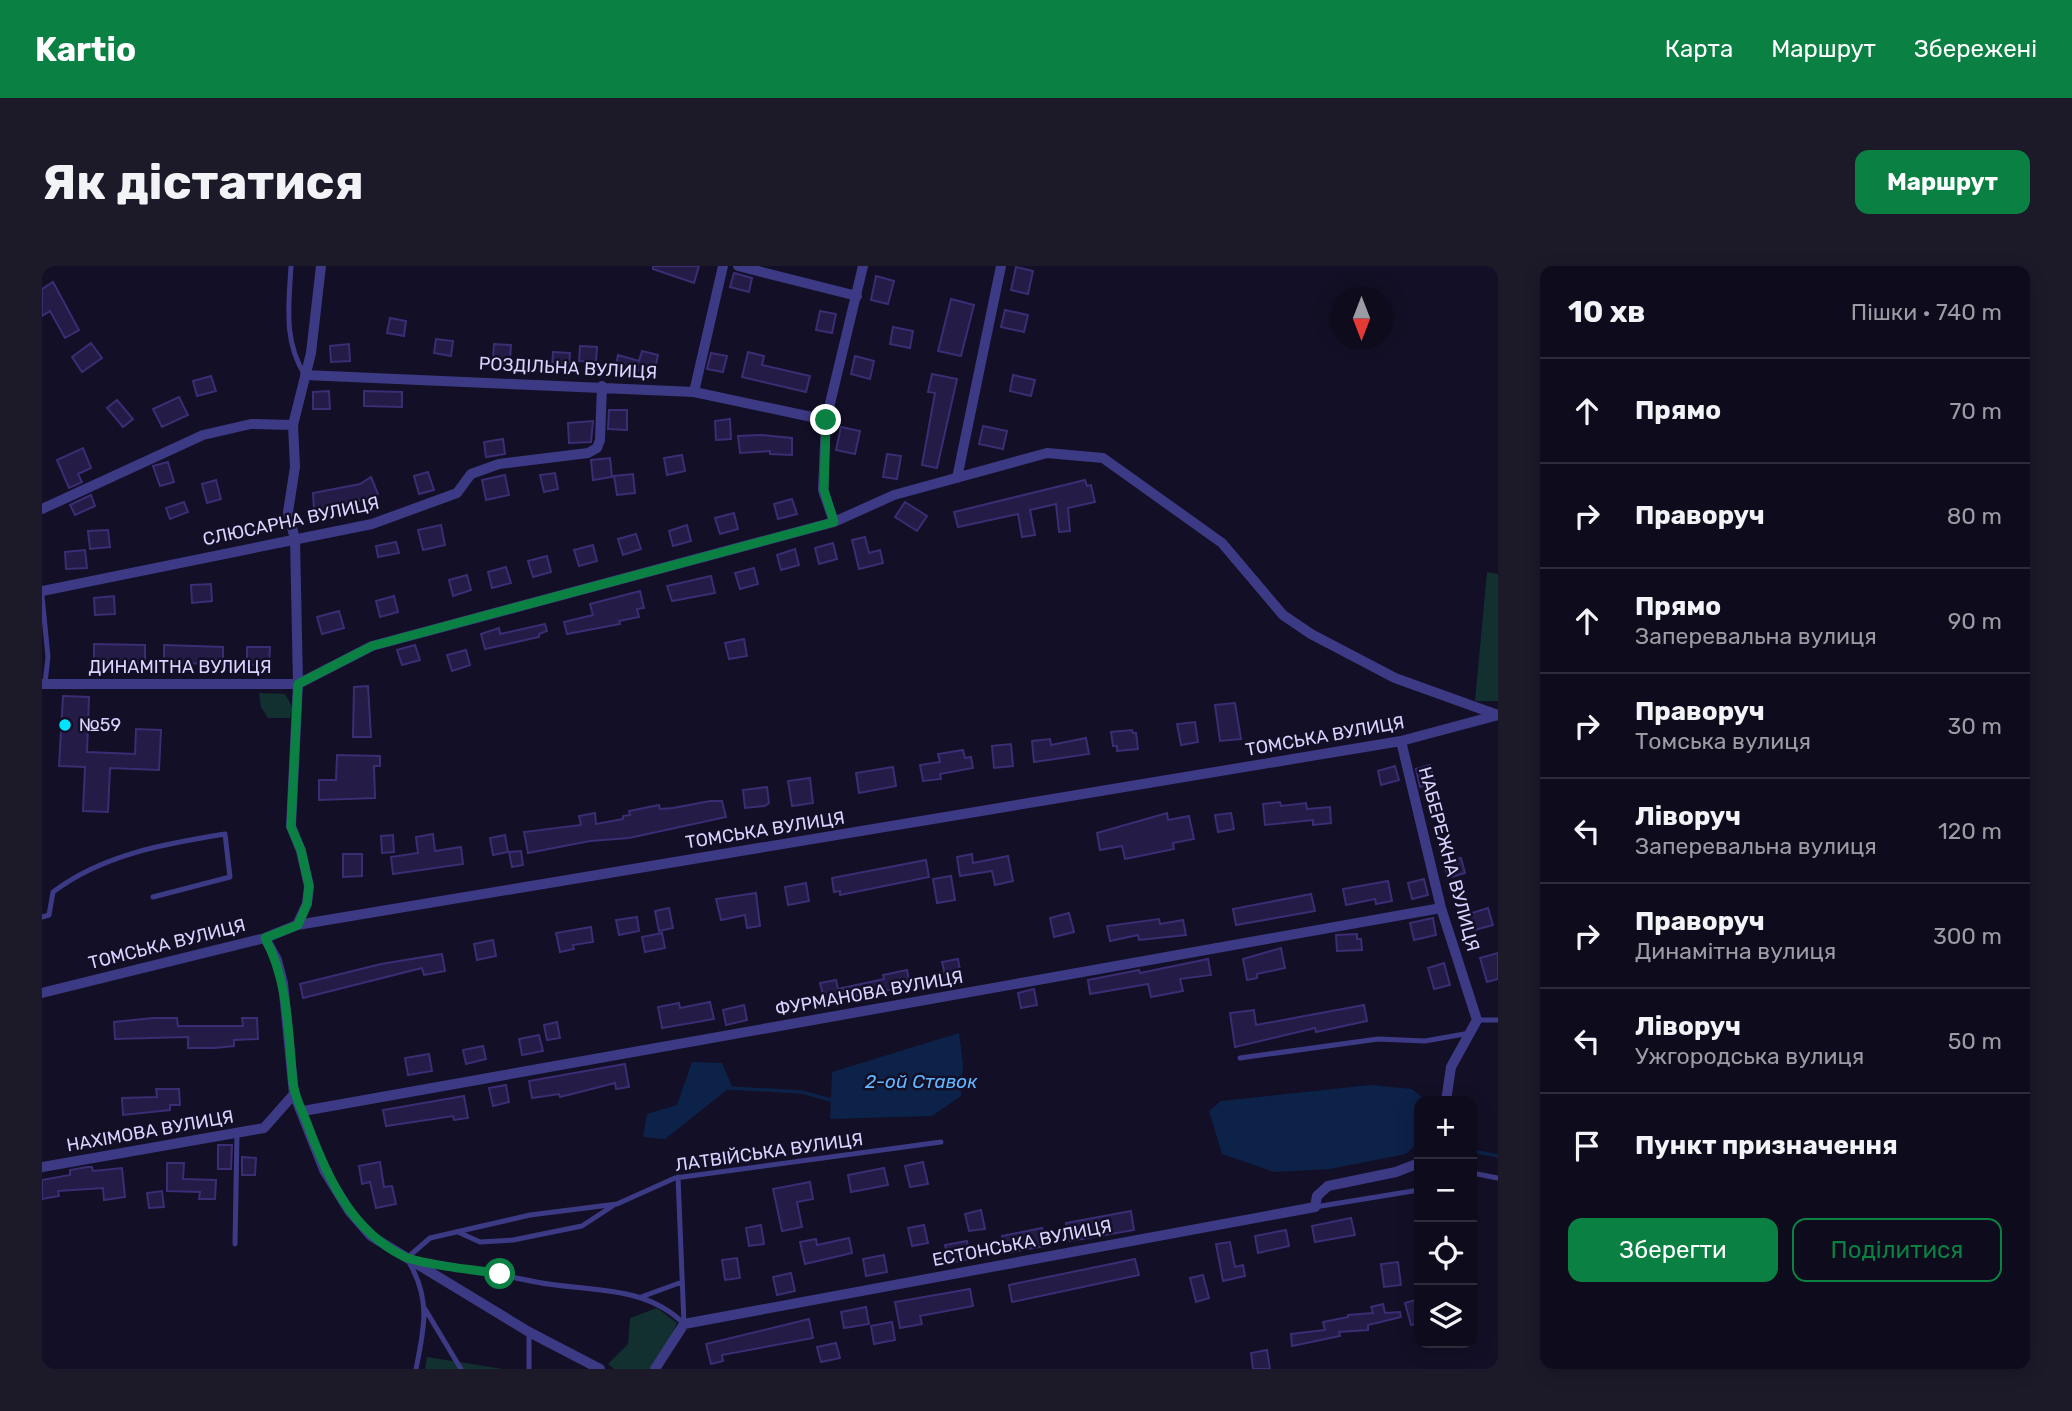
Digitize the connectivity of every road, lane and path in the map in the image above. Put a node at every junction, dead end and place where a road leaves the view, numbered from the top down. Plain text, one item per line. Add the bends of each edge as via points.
1 (291, 266) edge
2 (321, 266) edge
3 (723, 266) edge
4 (738, 266) edge
5 (863, 266) edge
6 (1001, 266) edge
7 (857, 296) junction
8 (305, 375) junction
9 (602, 386) junction
10 (694, 392) junction
11 (826, 420) junction
12 (293, 425) junction
13 (957, 478) junction
14 (42, 509) edge
15 (834, 522) junction
16 (295, 539) junction
17 (42, 593) edge
18 (44, 684) edge
19 (298, 684) junction
20 (1498, 715) edge
21 (1401, 741) junction
22 (153, 897) dead end
23 (1441, 908) junction
24 (42, 917) edge
25 (298, 925) junction
26 (265, 938) junction
27 (42, 993) edge
28 (1477, 1020) junction
29 (1498, 1020) edge
30 (1470, 1033) junction
31 (1240, 1058) dead end
32 (294, 1094) junction
33 (1447, 1096) edge
34 (303, 1111) junction
35 (237, 1134) junction
36 (941, 1142) dead end
37 (1414, 1165) edge
38 (42, 1167) edge
39 (1477, 1174) edge
40 (678, 1177) junction
41 (1498, 1178) edge
42 (1414, 1191) edge
43 (617, 1204) junction
44 (1315, 1207) junction
45 (458, 1232) junction
46 (235, 1244) dead end
47 (407, 1258) junction
48 (682, 1282) junction
49 (641, 1297) junction
50 (424, 1307) junction
51 (684, 1324) junction
52 (529, 1332) junction
53 (416, 1369) edge
54 (461, 1369) edge
55 (529, 1369) edge
56 (600, 1369) edge
57 (655, 1369) edge

1 - 8 lane via 288,313 293,356
2 - 8 street via 312,353
3 - 10 street
4 - 7 street
5 - 7 street
6 - 13 street
7 - 11 street
8 - 9 street, РОЗДІЛЬНА ВУЛИЦЯ
8 - 12 street
9 - 10 street, РОЗДІЛЬНА ВУЛИЦЯ
9 - 16 street, СЛЮСАРНА ВУЛИЦЯ via 600,440 588,453 499,464 471,474 457,493 372,524
10 - 11 street, РОЗДІЛЬНА ВУЛИЦЯ
11 - 15 street via 824,490
12 - 14 street via 251,424 203,435
12 - 16 street via 295,467 288,512
13 - 15 street, ДИНАМІТНА ВУЛИЦЯ via 894,495
13 - 20 street, ДИНАМІТНА ВУЛИЦЯ via 1046,453 1104,458 1222,543 1283,615 1311,634 1395,678
15 - 19 street, ДИНАМІТНА ВУЛИЦЯ via 372,646
16 - 17 street, СЛЮСАРНА ВУЛИЦЯ
16 - 19 street
17 - 18 lane via 48,657
18 - 19 street, ДИНАМІТНА ВУЛИЦЯ
19 - 25 street via 291,827 309,886
20 - 21 street, ТОМСЬКА ВУЛИЦЯ
21 - 23 street, НАБЕРЕЖНА ВУЛИЦЯ
21 - 25 street, ТОМСЬКА ВУЛИЦЯ
22 - 24 lane via 230,877 225,834 149,847 74,876 53,892 49,915
23 - 28 street, НАБЕРЕЖНА ВУЛИЦЯ
23 - 34 street, ФУРМАНОВА ВУЛИЦЯ
25 - 26 street, ТОМСЬКА ВУЛИЦЯ
26 - 27 street, ТОМСЬКА ВУЛИЦЯ
26 - 32 street via 283,983
28 - 29 lane
28 - 30 street
30 - 31 lane via 1424,1041 1378,1039
30 - 33 street via 1451,1067
32 - 34 street
32 - 35 street, НАХІМОВА ВУЛИЦЯ via 264,1128
34 - 47 street via 324,1170 350,1212 371,1236
35 - 38 street, НАХІМОВА ВУЛИЦЯ
35 - 46 lane
36 - 40 lane, ЛАТВIЙСЬКА ВУЛИЦЯ
37 - 44 street via 1328,1186 1317,1196
39 - 41 lane
40 - 43 lane, ЛАТВIЙСЬКА ВУЛИЦЯ
40 - 48 lane
42 - 44 lane, ЕСТОНСЬКА ВУЛИЦЯ
43 - 45 lane, ЛАТВIЙСЬКА ВУЛИЦЯ via 530,1215
43 - 45 lane via 582,1226 513,1240 480,1242
44 - 51 street, ЕСТОНСЬКА ВУЛИЦЯ
45 - 47 lane, ЛАТВIЙСЬКА ВУЛИЦЯ via 429,1238
47 - 49 lane
47 - 50 lane via 421,1283
47 - 52 street
48 - 49 lane
48 - 51 lane
49 - 51 lane via 671,1310
50 - 53 lane
50 - 54 lane
51 - 57 street
52 - 55 lane
52 - 56 street

